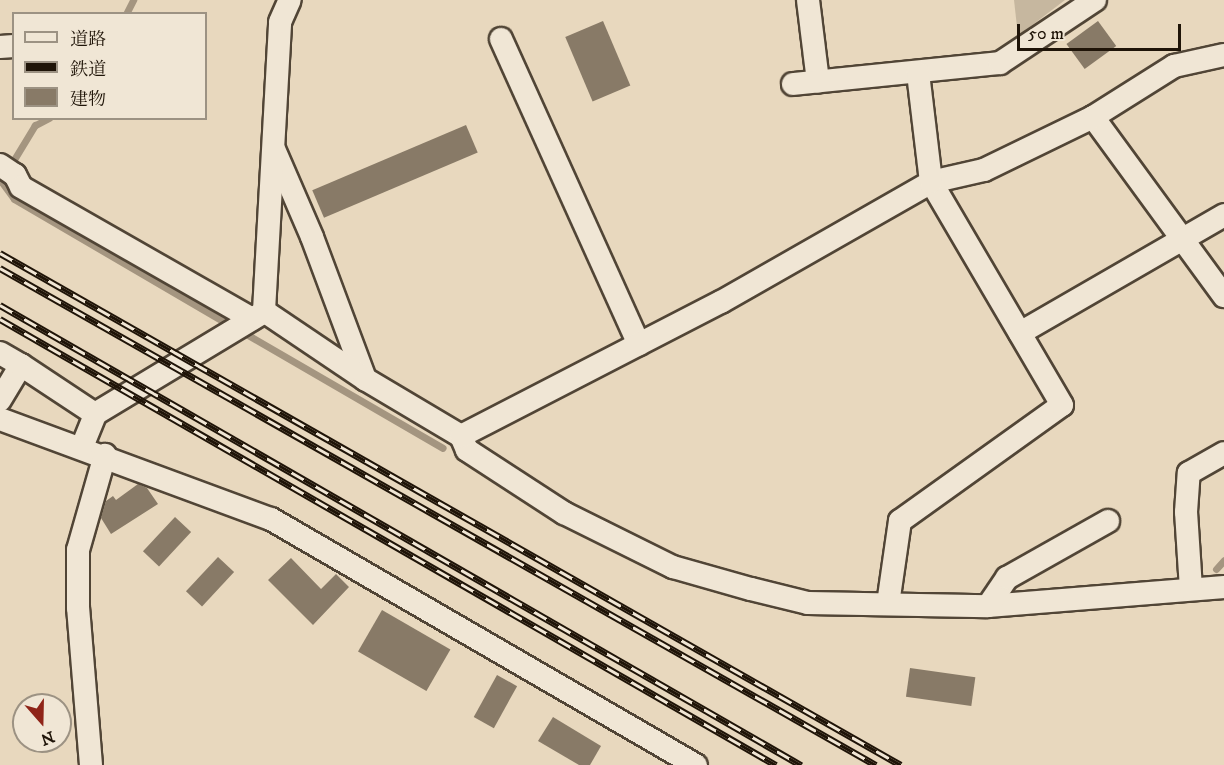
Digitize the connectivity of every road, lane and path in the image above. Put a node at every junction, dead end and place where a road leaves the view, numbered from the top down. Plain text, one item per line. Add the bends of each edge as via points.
1 (290, 0) edge
2 (808, 0) edge
3 (1088, 2) edge
4 (501, 39) dead end
5 (1224, 55) edge
6 (918, 73) junction
7 (819, 81) junction
8 (793, 84) dead end
9 (1093, 117) junction
10 (273, 145) junction
11 (5, 169) edge
12 (931, 182) junction
13 (1224, 215) edge
14 (1180, 238) junction
15 (1224, 296) edge
16 (258, 315) junction
17 (1020, 333) junction
18 (639, 344) junction
19 (0, 354) edge
20 (21, 365) junction
21 (365, 379) junction
22 (0, 400) edge
23 (95, 414) junction
24 (0, 419) edge
25 (461, 436) junction
26 (82, 447) junction
27 (1224, 453) edge
28 (105, 455) junction
29 (1108, 521) dead end
30 (1224, 587) edge
31 (1191, 589) junction
32 (888, 604) junction
33 (988, 606) junction
34 (91, 765) edge
35 (696, 765) edge

1 - 10 street via 280,22
2 - 7 street
3 - 6 street via 1000,63
4 - 18 street
5 - 9 street via 1174,66
6 - 7 street
6 - 12 street
7 - 8 street
9 - 12 street via 984,170
9 - 14 street
10 - 16 street
10 - 21 street
11 - 16 street via 21,187
12 - 17 street
12 - 18 street
13 - 14 street
14 - 15 street
14 - 17 street
16 - 21 street
16 - 23 street
17 - 32 street via 1062,405 900,521
18 - 25 street
19 - 20 street
20 - 22 street
20 - 23 street
21 - 25 street
23 - 26 street
24 - 26 street
25 - 32 street via 467,450 564,513 672,567 808,603
26 - 28 street
27 - 31 street via 1189,473 1186,512
28 - 34 street via 78,550 78,608
28 - 35 street via 271,519
29 - 33 street via 1007,578
30 - 31 street
31 - 33 street
32 - 33 street

